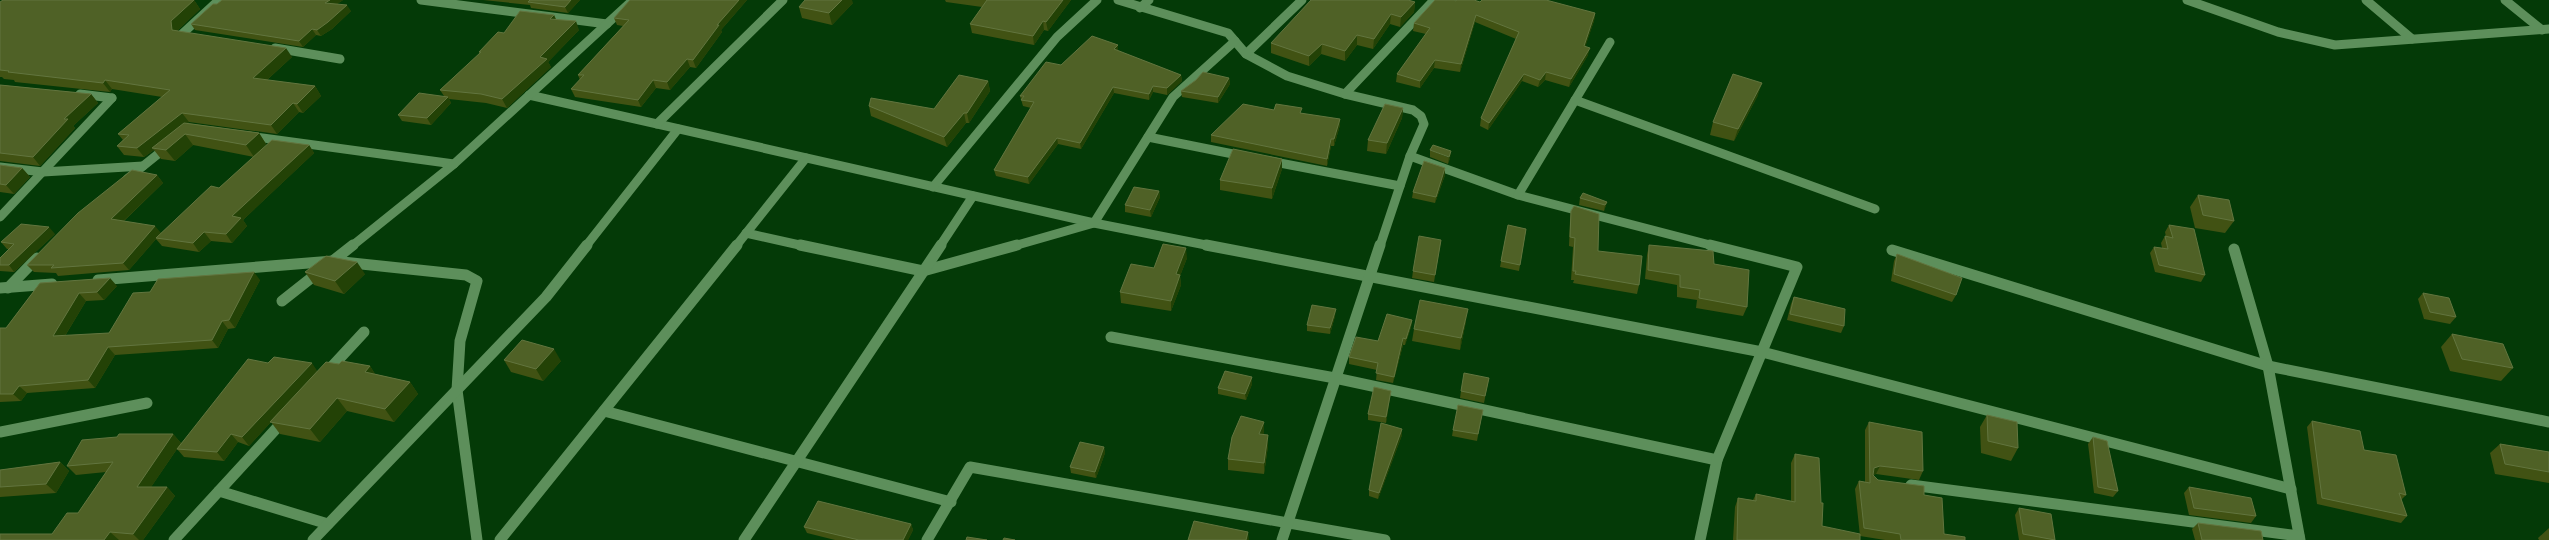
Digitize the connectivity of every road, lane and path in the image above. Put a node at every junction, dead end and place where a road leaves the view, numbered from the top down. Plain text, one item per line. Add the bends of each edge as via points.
1 (219, 0) edge
2 (421, 0) edge
3 (477, 0) edge
4 (633, 0) edge
5 (783, 0) edge
6 (1097, 0) edge
7 (1118, 0) edge
8 (1149, 0) edge
9 (1302, 0) edge
10 (1434, 0) edge
11 (2187, 0) edge
12 (2366, 0) edge
13 (2505, 0) edge
14 (469, 6) junction
15 (1140, 8) junction
16 (607, 24) junction
17 (2545, 30) edge
18 (197, 36) edge
19 (2412, 39) junction
20 (1235, 41) junction
21 (1610, 42) dead end
22 (265, 47) edge
23 (1246, 54) junction
24 (340, 59) dead end
25 (67, 93) edge
26 (1345, 94) junction
27 (529, 95) junction
28 (1575, 100) junction
29 (657, 124) junction
30 (678, 129) junction
31 (237, 135) edge
32 (1148, 137) junction
33 (178, 138) edge
34 (1410, 156) junction
35 (806, 158) junction
36 (454, 164) junction
37 (143, 166) junction
38 (0, 167) edge
39 (42, 172) junction
40 (118, 186) edge
41 (1400, 186) junction
42 (933, 187) junction
43 (1518, 195) junction
44 (973, 196) junction
45 (1875, 209) dead end
46 (0, 217) edge
47 (1094, 223) junction
48 (746, 233) junction
49 (46, 249) edge
50 (2234, 249) dead end
51 (1892, 250) dead end
52 (333, 261) junction
53 (923, 271) junction
54 (1370, 277) junction
55 (87, 281) edge
56 (63, 283) edge
57 (4, 288) edge
58 (282, 301) dead end
59 (364, 332) dead end
60 (1111, 336) dead end
61 (1762, 352) junction
62 (2268, 366) junction
63 (1336, 378) junction
64 (316, 384) edge
65 (457, 390) junction
66 (148, 403) dead end
67 (294, 408) edge
68 (604, 411) junction
69 (2549, 422) edge
70 (0, 432) edge
71 (1717, 460) junction
72 (796, 461) junction
73 (1899, 484) edge
74 (2291, 489) junction
75 (219, 490) junction
76 (951, 502) junction
77 (1286, 523) junction
78 (328, 524) junction
79 (2300, 538) edge
80 (174, 540) edge
81 (313, 540) edge
82 (477, 540) edge
83 (500, 540) edge
84 (744, 540) edge
85 (927, 540) edge
86 (1282, 540) edge
87 (1385, 540) edge
88 (1700, 540) edge

1 - 18 street via 182,34
2 - 14 street
3 - 14 street
4 - 16 street
5 - 29 street
6 - 42 street via 1056,37
7 - 15 street
8 - 15 street
9 - 23 street
10 - 26 street
11 - 19 street via 2314,42 2335,45
12 - 19 street
13 - 17 street
14 - 16 street
15 - 20 street via 1228,33
16 - 27 street
17 - 19 street
20 - 23 street
20 - 32 street via 1173,97
21 - 28 street
22 - 24 street
23 - 26 street via 1287,76
25 - 39 street via 112,98
26 - 34 street via 1413,110 1421,116 1424,124
27 - 29 street
27 - 36 street
28 - 43 street
28 - 45 street
29 - 30 street
30 - 35 street
30 - 65 street via 546,297
31 - 36 street
32 - 41 street
32 - 47 street
33 - 37 street
34 - 41 street
34 - 43 street
35 - 42 street
35 - 48 street
36 - 52 street
37 - 39 street
37 - 40 street
38 - 39 street
39 - 46 street
41 - 54 street
42 - 44 street
43 - 61 street via 1797,267
44 - 47 street
44 - 53 street
47 - 53 street
47 - 54 street
48 - 53 street
48 - 68 street
49 - 57 street
50 - 62 street
51 - 62 street
52 - 55 street
52 - 58 street
52 - 65 street via 466,275 477,281 460,341
53 - 72 street
54 - 61 street
54 - 63 street
56 - 57 street
59 - 64 street
60 - 63 street
61 - 71 street
61 - 74 street
62 - 69 street
62 - 74 street
63 - 71 street
63 - 77 street
65 - 78 street
65 - 82 street
66 - 70 street
67 - 75 street
68 - 72 street
68 - 83 street
71 - 88 street
72 - 76 street
72 - 84 street
73 - 79 street
74 - 79 street
75 - 78 street
75 - 80 street
76 - 77 street via 970,467
76 - 85 street
77 - 86 street
77 - 87 street
78 - 81 street

